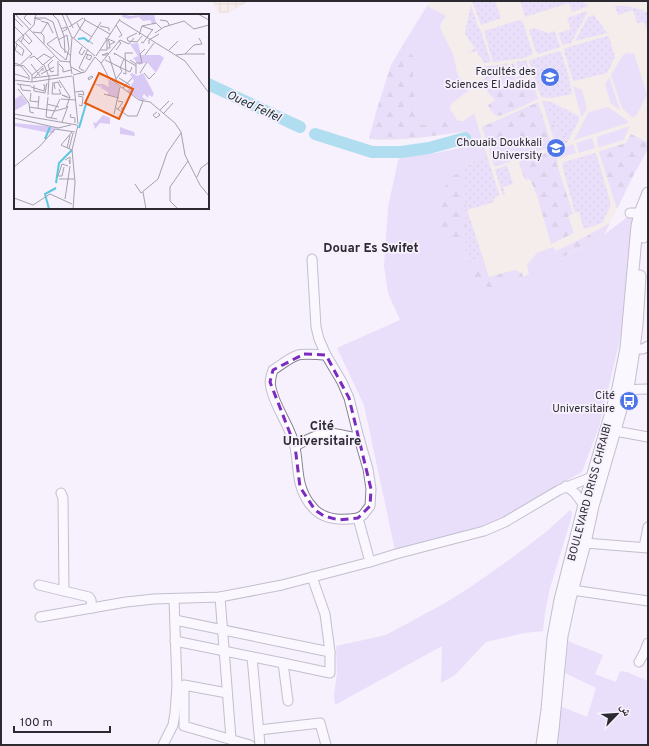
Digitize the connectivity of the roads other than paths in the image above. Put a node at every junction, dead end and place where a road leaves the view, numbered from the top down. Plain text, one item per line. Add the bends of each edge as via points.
1 (648, 193) edge
2 (639, 213) edge
3 (645, 238) edge
4 (312, 259) dead end
5 (648, 346) edge
6 (634, 349) junction
7 (326, 356) junction
8 (626, 386) junction
9 (648, 389) edge
10 (615, 431) junction
11 (648, 437) edge
12 (359, 438) junction
13 (295, 446) junction
14 (592, 477) junction
15 (566, 486) junction
16 (61, 493) dead end
17 (584, 505) junction
18 (358, 518) junction
19 (648, 527) edge
20 (585, 544) junction
21 (646, 548) edge
22 (370, 562) junction
23 (312, 576) junction
24 (39, 585) dead end
25 (572, 590) junction
26 (64, 591) junction
27 (220, 597) junction
28 (174, 599) junction
29 (648, 600) edge
30 (92, 608) junction
31 (40, 617) dead end
32 (174, 620) junction
33 (222, 630) junction
34 (175, 641) junction
35 (648, 643) edge
36 (224, 651) junction
37 (330, 652) junction
38 (252, 656) junction
39 (639, 662) dead end
40 (283, 663) junction
41 (227, 693) junction
42 (288, 701) dead end
43 (551, 711) junction
44 (549, 729) junction
45 (259, 730) junction
46 (231, 739) junction
47 (163, 745) edge
48 (250, 745) edge
49 (260, 745) edge
50 (326, 745) edge
51 (542, 745) edge
52 (551, 745) edge

1 - 2 main road, BOULEVARD DRISS CHRAIBI
2 - 3 main road, BOULEVARD DRISS CHRAIBI
2 - 8 main road, BOULEVARD DRISS CHRAIBI via 626,348
3 - 6 main road, BOULEVARD DRISS CHRAIBI
4 - 7 street via 316,327
5 - 6 street
6 - 8 main road, BOULEVARD DRISS CHRAIBI
7 - 12 street via 349,398
7 - 13 street via 298,355 273,370 271,389
8 - 9 street
8 - 10 main road, BOULEVARD DRISS CHRAIBI
8 - 14 main road, BOULEVARD DRISS CHRAIBI
10 - 11 street
10 - 20 main road, BOULEVARD DRISS CHRAIBI via 593,506
12 - 13 street via 318,434
12 - 18 street via 371,489 370,506 363,516
13 - 18 street via 300,487 315,510 333,519
14 - 15 street
14 - 17 main road, BOULEVARD DRISS CHRAIBI
15 - 17 street
15 - 22 street via 505,522 484,531
16 - 26 street
17 - 43 main road, BOULEVARD DRISS CHRAIBI via 553,638
18 - 22 street
19 - 21 street
20 - 21 street
20 - 25 main road, BOULEVARD DRISS CHRAIBI
22 - 23 street
23 - 27 street via 282,585
23 - 37 street via 325,614
24 - 26 street
25 - 29 street
25 - 43 main road, BOULEVARD DRISS CHRAIBI
26 - 30 street via 89,597
27 - 28 street
27 - 33 street
28 - 30 street via 126,602
28 - 32 street
30 - 31 street
32 - 33 street
32 - 34 street
33 - 36 street
33 - 37 street
34 - 36 street
34 - 47 street via 175,713 173,725
35 - 39 street
36 - 38 street
36 - 41 street
37 - 40 street via 330,673
38 - 40 street
38 - 45 street
40 - 42 street
41 - 46 street
41 - 46 street via 184,685 184,726
43 - 44 main road, BOULEVARD DRISS CHRAIBI
44 - 51 main road, BOULEVARD DRISS CHRAIBI
44 - 52 main road, BOULEVARD DRISS CHRAIBI
45 - 49 street
45 - 50 street via 320,723
46 - 48 street

